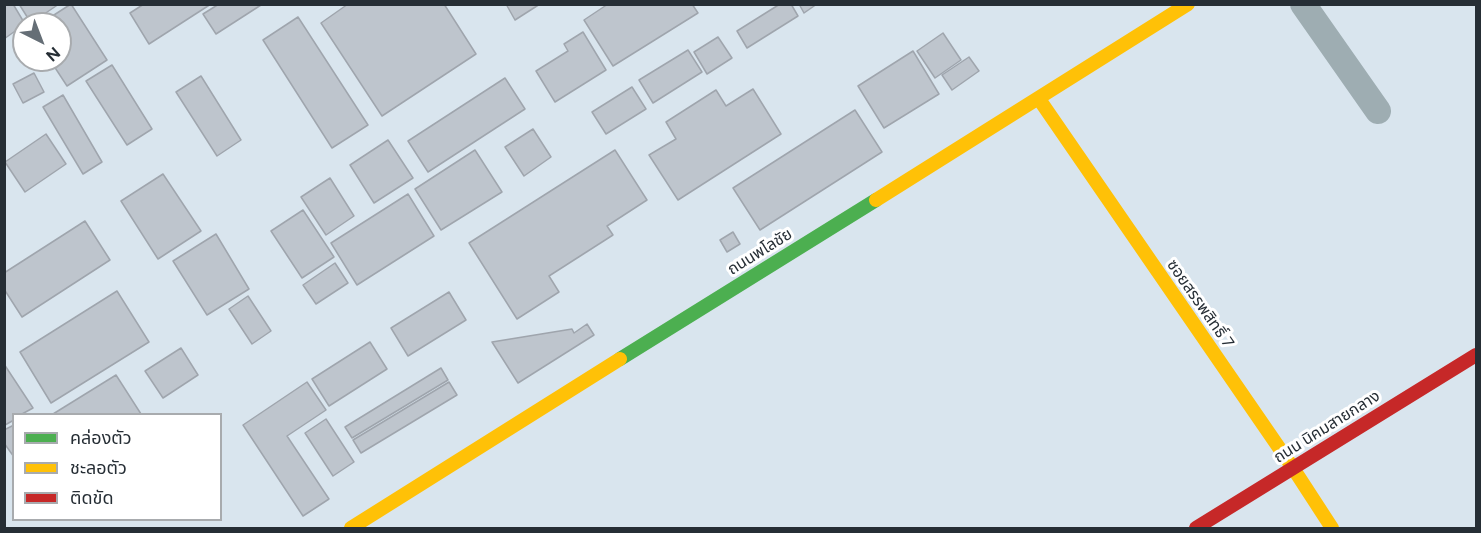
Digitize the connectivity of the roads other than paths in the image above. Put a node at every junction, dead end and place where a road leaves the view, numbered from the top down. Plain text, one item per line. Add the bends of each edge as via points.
1 (1188, 4) edge
2 (1303, 4) edge
3 (1039, 99) junction
4 (1378, 111) dead end
5 (1476, 355) edge
6 (1293, 468) junction
7 (351, 528) edge
8 (1196, 528) edge
9 (1332, 528) edge

1 - 3 street, ถนนพโลชัย
2 - 4 street
3 - 6 street, ซอยสรรพสิทธิ์ 7
3 - 7 street, ถนนพโลชัย
5 - 6 street, ถนน นิคมสายกลาง
6 - 8 street, ถนน นิคมสายกลาง
6 - 9 street, ซอยสรรพสิทธิ์ 7

